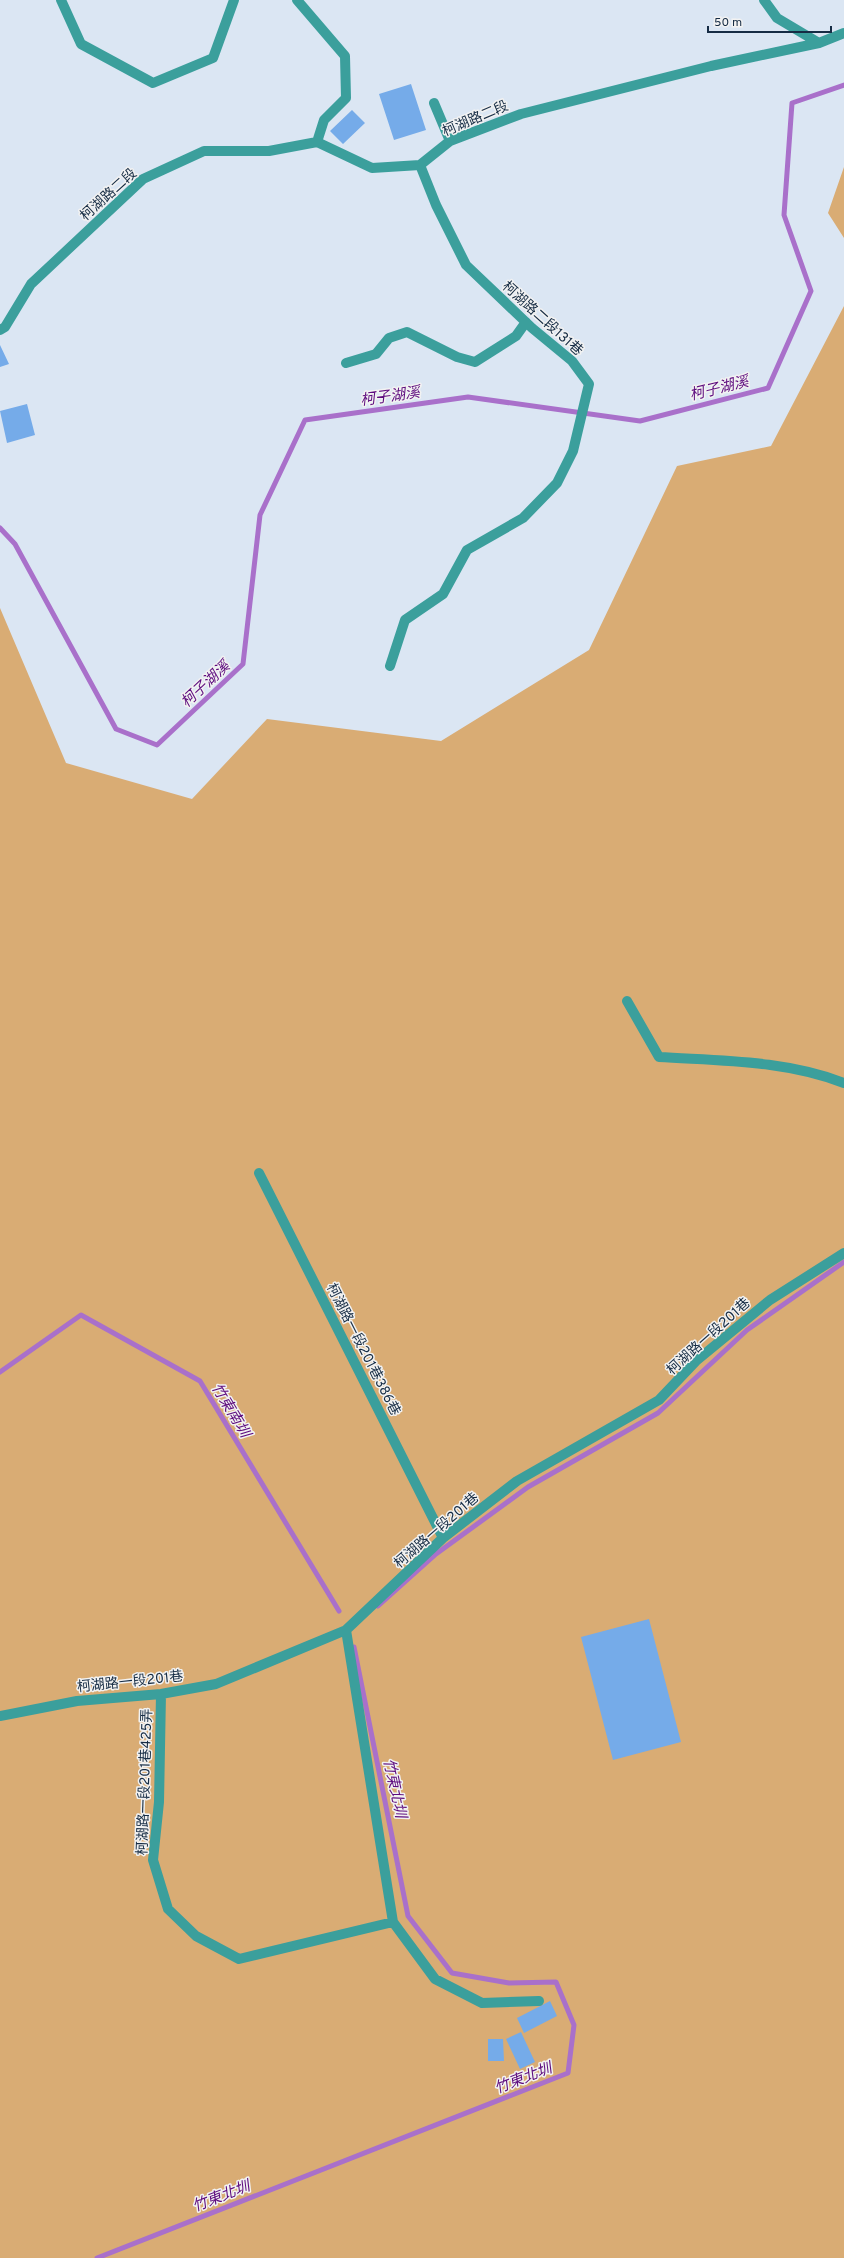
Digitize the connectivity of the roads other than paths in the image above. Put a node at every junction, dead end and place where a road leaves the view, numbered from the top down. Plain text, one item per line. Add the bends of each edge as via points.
1 (61, 0) edge
2 (234, 0) edge
3 (297, 0) edge
4 (764, 0) edge
5 (844, 33) edge
6 (819, 43) junction
7 (434, 103) dead end
8 (450, 141) junction
9 (317, 142) junction
10 (420, 165) junction
11 (526, 322) junction
12 (0, 330) edge
13 (346, 363) dead end
14 (390, 666) dead end
15 (626, 1000) dead end
16 (844, 1083) edge
17 (259, 1173) dead end
18 (844, 1253) edge
19 (443, 1538) junction
20 (346, 1630) junction
21 (161, 1694) junction
22 (0, 1716) edge
23 (394, 1922) junction
24 (539, 2001) dead end

1 - 2 street via 81,44 153,83 213,58
3 - 9 street via 345,56 346,98 324,120
4 - 6 street via 782,22
5 - 6 street, 柯湖路二段
6 - 8 street, 柯湖路二段 via 711,66 521,114
7 - 8 street
8 - 10 street, 柯湖路二段
9 - 10 street via 372,168
9 - 12 street, 柯湖路二段 via 269,151 204,151 143,179 31,284
10 - 11 street, 柯湖路二段131巷 via 466,265
11 - 13 street via 516,336 475,362 457,357 406,332 389,338 376,354
11 - 14 street, 柯湖路二段131巷 via 572,361 589,384 573,451 557,483 523,518 467,550 443,594 405,620
15 - 16 street via 659,1057 773,1065 823,1075
17 - 19 street, 柯湖路一段201巷386巷
18 - 19 street, 柯湖路一段201巷 via 770,1300 696,1361 659,1400 516,1481
19 - 20 street, 柯湖路一段201巷
20 - 21 street, 柯湖路一段201巷 via 216,1684
20 - 23 street
21 - 22 street, 柯湖路一段201巷 via 77,1701
21 - 23 street, 柯湖路一段201巷425弄 via 154,1860 168,1909 196,1936 239,1959
23 - 24 street via 435,1979 482,2003

